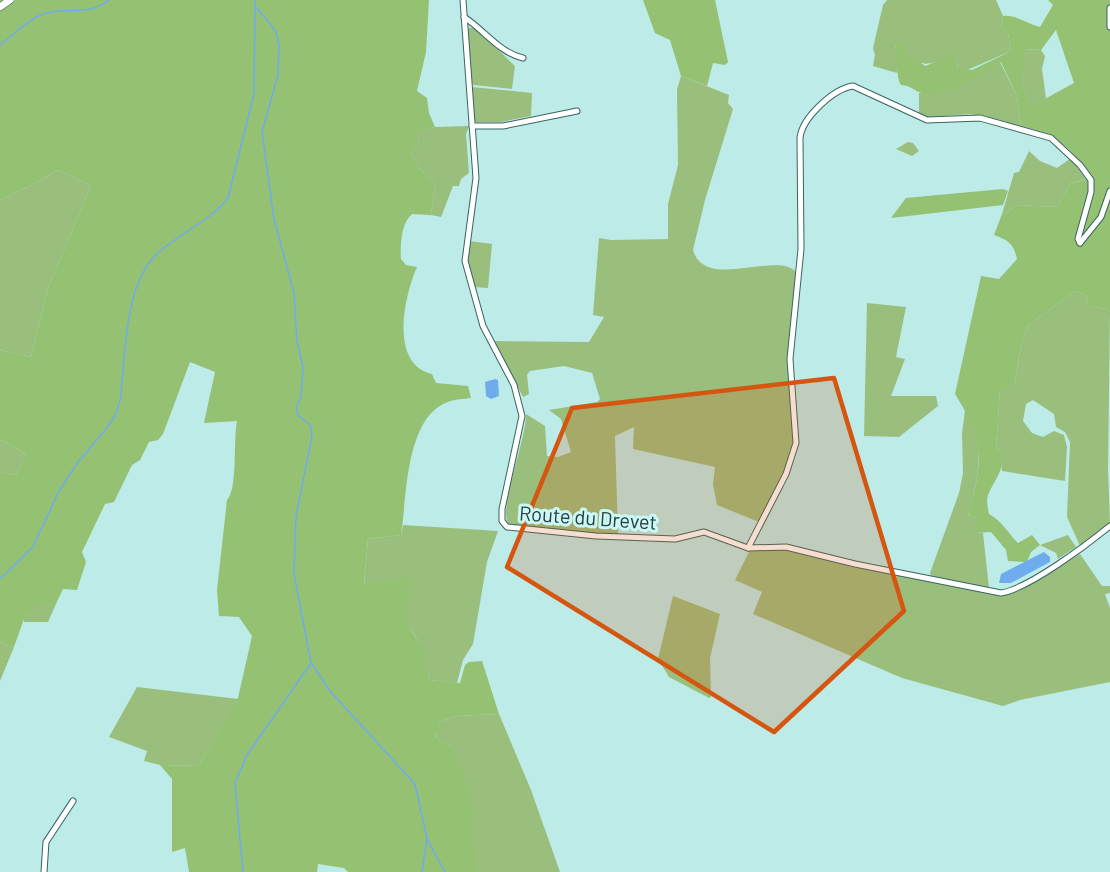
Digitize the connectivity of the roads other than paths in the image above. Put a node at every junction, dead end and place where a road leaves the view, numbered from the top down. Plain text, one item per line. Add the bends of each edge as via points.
1 (10, 0) edge
2 (463, 0) edge
3 (0, 7) edge
4 (1110, 8) edge
5 (464, 17) junction
6 (1110, 27) edge
7 (523, 58) dead end
8 (577, 111) dead end
9 (472, 126) junction
10 (1110, 191) edge
11 (1110, 526) edge
12 (748, 548) junction
13 (73, 801) dead end
14 (44, 872) edge

1 - 3 street
2 - 5 street, Route du Drevet
4 - 6 street
5 - 7 street via 505,52
5 - 9 street, Route du Drevet
8 - 9 street via 503,126
9 - 12 street, Route du Drevet via 477,186 466,243 467,269 483,326 514,384 522,416 502,509 504,524 515,529 675,539 704,532
10 - 12 street via 1101,217 1080,243 1091,180 1051,138 980,118 927,120 853,86 842,89 815,110 804,123 800,138 801,249 790,359 796,443 783,482
11 - 12 street, Route du Drevet via 1080,550 1001,593 786,547
13 - 14 street via 46,842

